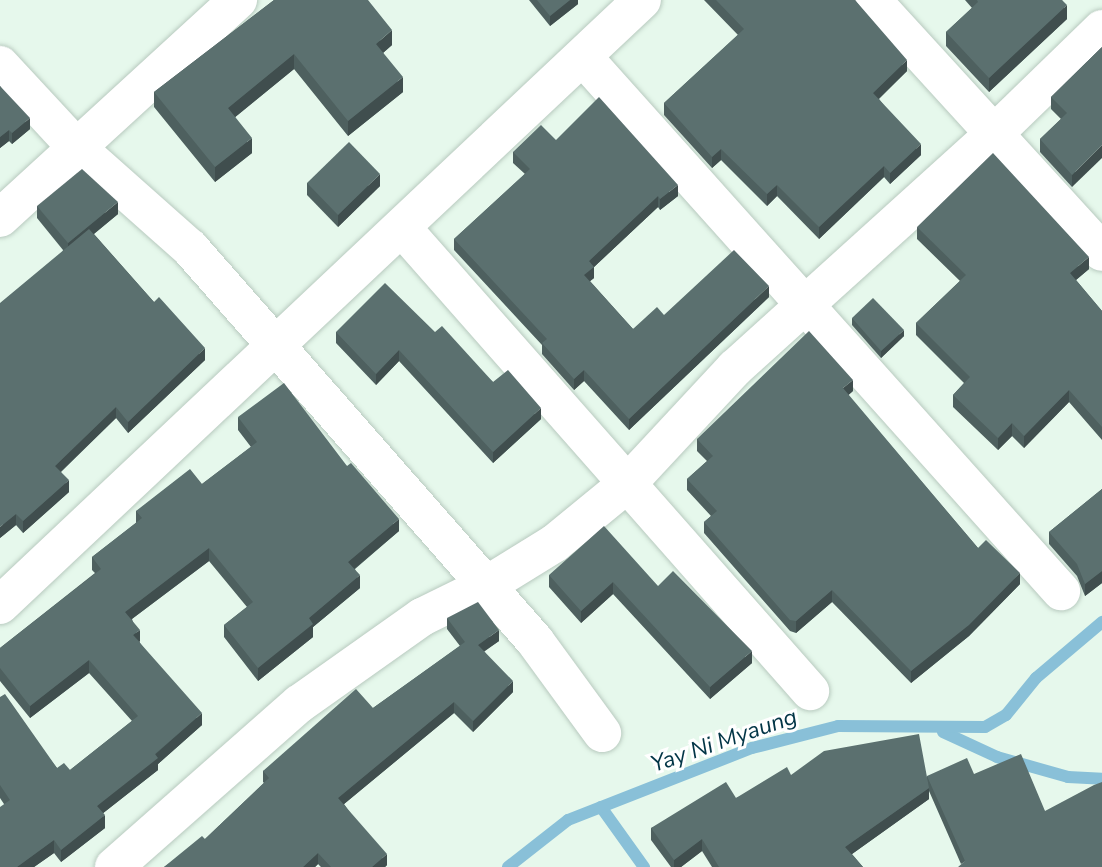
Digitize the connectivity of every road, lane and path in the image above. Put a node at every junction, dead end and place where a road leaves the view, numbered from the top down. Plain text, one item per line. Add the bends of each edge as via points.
1 (238, 0) edge
2 (642, 0) edge
3 (872, 0) edge
4 (1102, 29) edge
5 (583, 57) junction
6 (0, 65) edge
7 (993, 135) junction
8 (75, 146) junction
9 (0, 218) edge
10 (403, 229) junction
11 (1102, 252) edge
12 (805, 305) junction
13 (275, 347) junction
14 (628, 484) junction
15 (487, 585) junction
16 (1061, 591) dead end
17 (0, 605) edge
18 (810, 691) dead end
19 (601, 733) dead end
20 (114, 867) edge

1 - 8 street
2 - 5 street
3 - 7 street
4 - 7 street
5 - 10 street
5 - 12 street
6 - 8 street
7 - 11 street
7 - 12 street
8 - 9 street
8 - 13 street via 190,248
10 - 13 street
10 - 14 street
12 - 14 street via 735,369
12 - 16 street
13 - 15 street
13 - 17 street
14 - 15 street via 555,543
14 - 18 street
15 - 19 street via 535,641
15 - 20 street via 422,617 299,704

